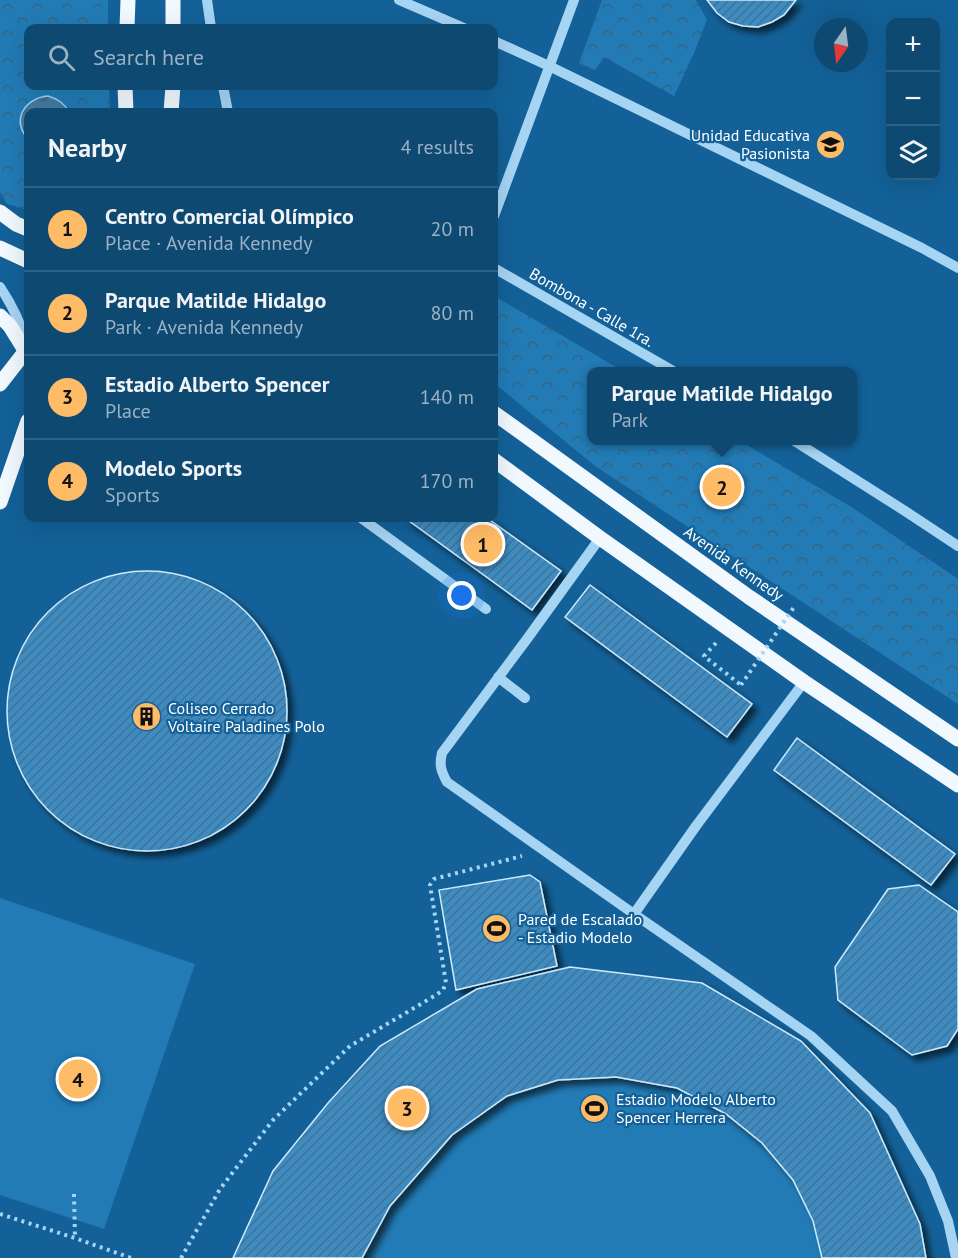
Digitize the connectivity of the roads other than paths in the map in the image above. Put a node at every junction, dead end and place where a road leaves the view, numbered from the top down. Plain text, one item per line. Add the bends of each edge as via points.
1 (128, 0) edge
2 (173, 0) edge
3 (207, 0) edge
4 (399, 0) edge
5 (574, 0) edge
6 (127, 24) edge
7 (173, 24) edge
8 (210, 24) edge
9 (455, 24) edge
10 (498, 43) edge
11 (549, 66) junction
12 (125, 90) edge
13 (172, 90) edge
14 (224, 90) edge
15 (126, 108) edge
16 (171, 108) edge
17 (227, 108) edge
18 (498, 205) edge
19 (0, 212) edge
20 (24, 228) edge
21 (0, 248) edge
22 (24, 259) edge
23 (958, 268) edge
24 (498, 270) edge
25 (0, 287) edge
26 (0, 316) edge
27 (24, 334) edge
28 (24, 345) edge
29 (24, 356) edge
30 (666, 367) edge
31 (0, 384) edge
32 (498, 416) edge
33 (24, 433) edge
34 (799, 445) edge
35 (498, 463) edge
36 (0, 502) edge
37 (366, 522) edge
38 (600, 538) junction
39 (958, 546) edge
40 (486, 609) dead end
41 (498, 677) junction
42 (804, 682) junction
43 (525, 698) dead end
44 (958, 739) edge
45 (958, 785) edge
46 (634, 914) junction
47 (956, 1258) edge

1 - 6 main road
2 - 7 main road
3 - 8 street
4 - 9 street
5 - 11 street
10 - 11 street
11 - 18 street
11 - 23 street
12 - 15 main road
13 - 16 main road
14 - 17 street
19 - 20 main road
21 - 22 main road
24 - 30 street, Bombona - Calle 1ra.
25 - 27 street
26 - 28 main road
29 - 31 main road, bridge
32 - 44 main road, Avenida Kennedy via 749,597
33 - 36 main road
34 - 39 street
35 - 38 main road
37 - 40 street
38 - 41 street
38 - 42 main road
41 - 43 street
41 - 46 street via 442,753 440,768 447,782
42 - 45 main road
42 - 46 street
46 - 47 street via 811,1036 892,1111 930,1176 948,1221

